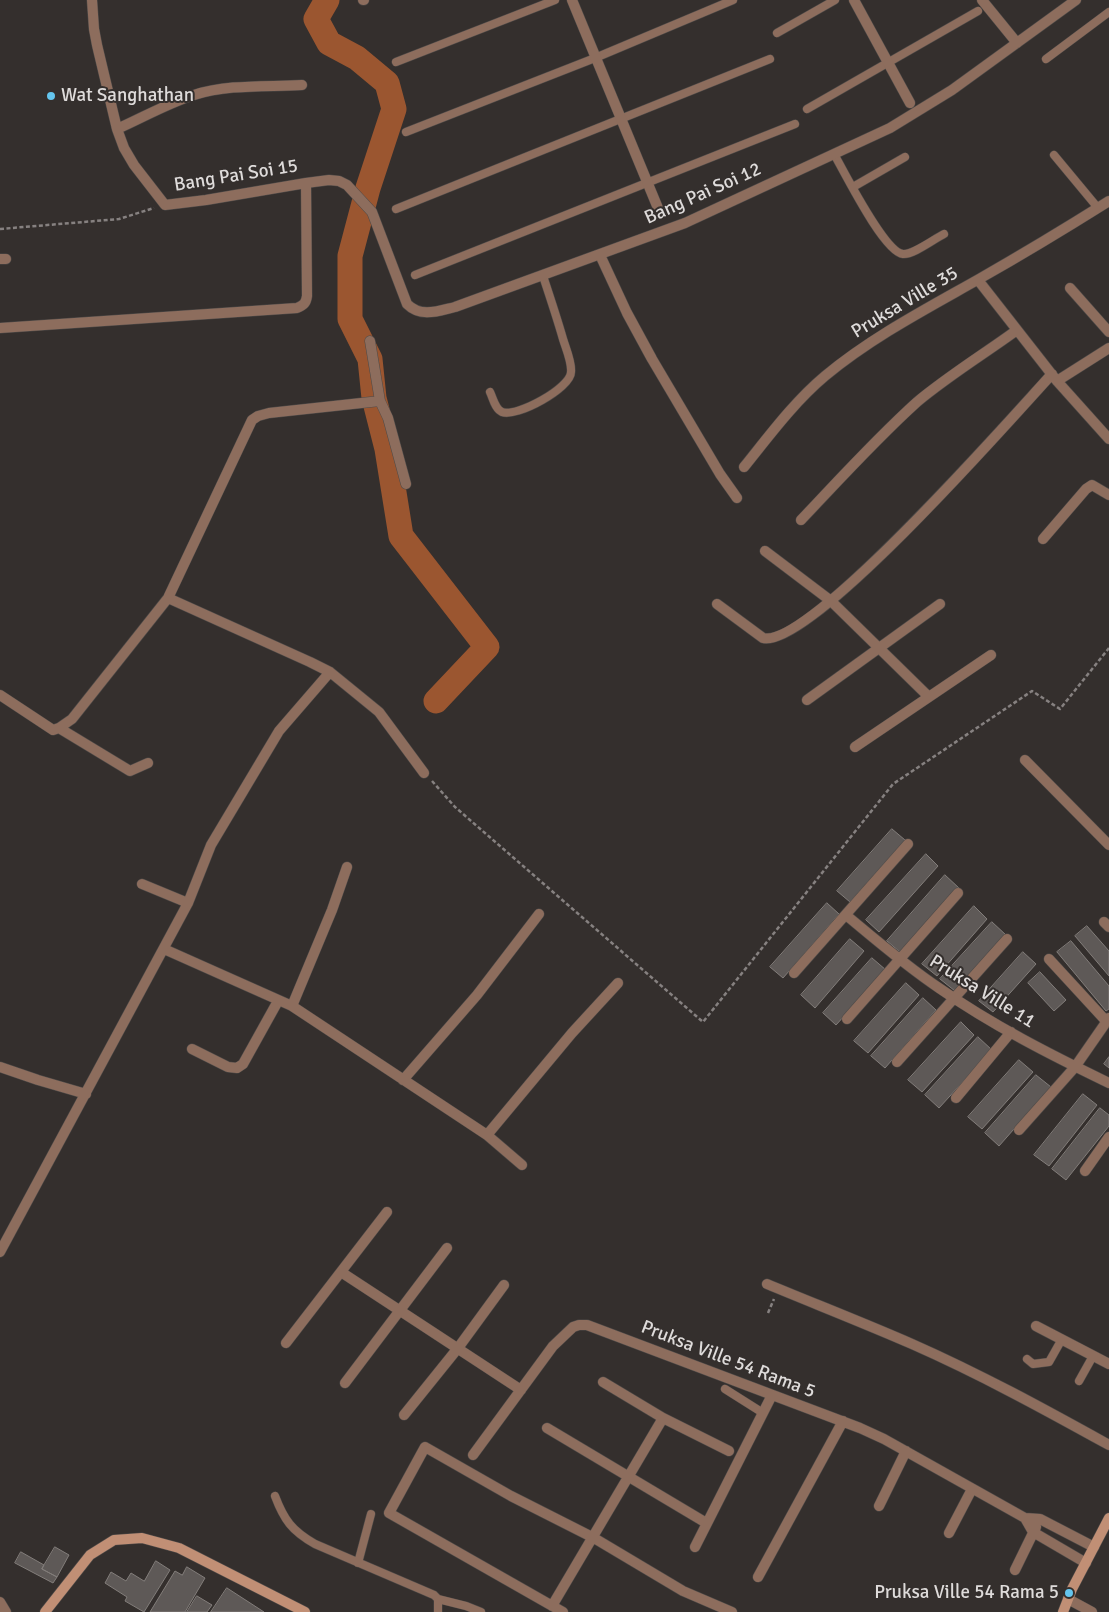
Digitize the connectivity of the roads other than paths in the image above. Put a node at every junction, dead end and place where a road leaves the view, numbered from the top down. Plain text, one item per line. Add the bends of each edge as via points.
1 (92, 0) edge
2 (555, 0) edge
3 (572, 0) edge
4 (733, 0) edge
5 (835, 0) edge
6 (854, 0) edge
7 (982, 0) edge
8 (1076, 0) edge
9 (978, 11) dead end
10 (1109, 12) edge
11 (777, 33) dead end
12 (1017, 43) junction
13 (595, 58) junction
14 (770, 59) dead end
15 (1046, 59) dead end
16 (396, 62) dead end
17 (888, 62) junction
18 (302, 85) dead end
19 (910, 103) dead end
20 (807, 109) dead end
21 (620, 118) junction
22 (794, 124) dead end
23 (117, 130) junction
24 (406, 132) dead end
25 (834, 154) junction
26 (1054, 155) dead end
27 (905, 156) dead end
28 (646, 182) junction
29 (306, 183) junction
30 (853, 187) junction
31 (1109, 200) edge
32 (1098, 208) junction
33 (396, 210) dead end
34 (372, 212) joint
35 (660, 213) dead end
36 (944, 234) dead end
37 (600, 255) junction
38 (415, 275) dead end
39 (543, 276) junction
40 (978, 280) junction
41 (1070, 288) dead end
42 (0, 328) edge
43 (1017, 330) junction
44 (1109, 332) edge
45 (370, 341) dead end
46 (1109, 348) edge
47 (1055, 378) junction
48 (490, 392) dead end
49 (378, 401) junction
50 (1109, 440) edge
51 (744, 467) dead end
52 (406, 484) dead end
53 (1109, 496) edge
54 (737, 498) dead end
55 (801, 520) dead end
56 (1043, 539) dead end
57 (765, 551) dead end
58 (168, 598) junction
59 (831, 601) junction
60 (717, 604) dead end
61 (940, 604) dead end
62 (879, 649) junction
63 (991, 655) dead end
64 (330, 672) junction
65 (0, 694) edge
66 (929, 697) junction
67 (807, 700) dead end
68 (60, 728) junction
69 (855, 747) dead end
70 (1025, 760) dead end
71 (148, 763) dead end
72 (424, 772) road end
73 (908, 844) dead end
74 (1109, 845) edge
75 (347, 867) dead end
76 (142, 884) dead end
77 (958, 894) dead end
78 (188, 903) junction
79 (539, 914) dead end
80 (846, 915) junction
81 (1008, 940) dead end
82 (164, 949) junction
83 (899, 959) junction
84 (1049, 959) dead end
85 (794, 973) dead end
86 (618, 983) dead end
87 (955, 999) junction
88 (278, 1001) junction
89 (292, 1006) junction
90 (847, 1019) dead end
91 (1108, 1020) edge
92 (1011, 1032) junction
93 (192, 1049) dead end
94 (897, 1062) dead end
95 (0, 1067) edge
96 (1075, 1067) junction
97 (403, 1080) junction
98 (1109, 1083) edge
99 (86, 1094) junction
100 (956, 1098) dead end
101 (1018, 1130) dead end
102 (487, 1135) junction
103 (1109, 1137) edge
104 (522, 1165) dead end
105 (1085, 1171) dead end
106 (387, 1212) dead end
107 (447, 1248) dead end
108 (0, 1252) edge
109 (341, 1272) junction
110 (767, 1284) dead end
111 (504, 1285) dead end
112 (399, 1310) junction
113 (1036, 1326) dead end
114 (1062, 1339) junction
115 (286, 1343) dead end
116 (458, 1348) junction
117 (1093, 1356) junction
118 (1028, 1360) dead end
119 (1109, 1364) edge
120 (1079, 1381) dead end
121 (603, 1382) dead end
122 (345, 1383) dead end
123 (725, 1389) dead end
124 (520, 1390) junction
125 (772, 1395) junction
126 (763, 1413) junction
127 (404, 1415) dead end
128 (663, 1418) junction
129 (843, 1421) junction
130 (547, 1428) dead end
131 (1109, 1445) edge
132 (729, 1451) dead end
133 (906, 1451) junction
134 (473, 1455) dead end
135 (628, 1478) junction
136 (972, 1489) junction
137 (275, 1496) dead end
138 (879, 1506) dead end
139 (371, 1514) dead end
140 (1025, 1518) junction
141 (1109, 1518) edge
142 (1040, 1519) junction
143 (703, 1521) dead end
144 (1033, 1532) junction
145 (949, 1533) dead end
146 (594, 1538) junction
147 (695, 1547) dead end
148 (1094, 1548) junction
149 (358, 1563) junction
150 (1086, 1563) junction
151 (1015, 1570) dead end
152 (758, 1577) dead end
153 (438, 1599) junction
154 (1068, 1599) junction
155 (0, 1602) edge
156 (552, 1606) junction
157 (6, 1612) edge
158 (45, 1612) edge
159 (305, 1612) edge
160 (438, 1612) edge
161 (481, 1612) edge
162 (562, 1612) edge
163 (732, 1612) edge
164 (1063, 1612) edge
165 (1092, 1612) edge

1 - 23 street, Bang Pai Soi 15 via 94,30
2 - 16 lane
3 - 13 street
4 - 13 lane
5 - 11 lane
6 - 17 street
7 - 12 street
8 - 12 street, Bang Pai Soi 12
9 - 17 lane
10 - 15 lane
12 - 25 street, Bang Pai Soi 12 via 920,110
13 - 21 street
13 - 24 lane
14 - 21 lane
17 - 19 street
17 - 20 lane
18 - 23 street via 201,93
21 - 28 street
21 - 33 lane
22 - 28 lane
23 - 29 street, Bang Pai Soi 15 via 134,165 165,205
25 - 30 lane
25 - 37 street, Bang Pai Soi 12 via 685,223
26 - 32 lane
27 - 30 lane
28 - 35 street
28 - 38 lane
29 - 34 street, Bang Pai Soi 15 via 339,181 347,185
29 - 42 street via 307,296 303,306
30 - 36 lane via 871,221 893,250 909,254
31 - 32 street, Pruksa Ville 35
32 - 40 street, Pruksa Ville 35
34 - 39 street, Bang Pai Soi 12 via 407,304 413,310 430,313 456,307
37 - 39 street, Bang Pai Soi 12
37 - 54 street via 652,359
39 - 48 lane via 568,355 572,372 569,381 529,406 510,412 498,408
40 - 43 street
40 - 51 street, Pruksa Ville 35 via 888,330 823,377
41 - 44 street
43 - 47 street
43 - 55 street via 918,401 873,443
45 - 49 street
46 - 47 street
47 - 50 street
47 - 59 street via 895,542
49 - 52 street via 388,418
49 - 58 street via 269,413 252,420
53 - 56 street via 1092,485
57 - 59 street
58 - 64 street
58 - 68 street via 72,719
59 - 60 street via 790,632 769,640
59 - 62 street
61 - 62 street
62 - 66 street
62 - 67 street
63 - 66 street
64 - 72 street via 379,712
64 - 78 street via 279,731 212,845
65 - 68 street via 47,727 53,730
66 - 69 street
68 - 71 street via 130,771
70 - 74 street
73 - 80 street
75 - 89 street
76 - 78 street
77 - 83 street
78 - 82 street
79 - 97 street via 477,995
80 - 83 street, Pruksa Ville 11
80 - 85 street
81 - 87 street
82 - 88 street
82 - 99 street
83 - 87 street, Pruksa Ville 11
83 - 90 street
84 - 91 street
86 - 102 street
87 - 92 street, Pruksa Ville 11
87 - 94 street
88 - 89 street
88 - 93 street via 243,1064 237,1068 228,1067
89 - 97 street
91 - 96 street
92 - 96 street, Pruksa Ville 11
92 - 100 street
95 - 99 street
96 - 98 street, Pruksa Ville 11
96 - 101 street
97 - 102 street
99 - 108 street
102 - 104 street
103 - 105 street
106 - 109 street
107 - 112 street
109 - 112 street
109 - 115 street
110 - 131 street via 982,1377
111 - 116 street
112 - 116 street
112 - 122 street
113 - 114 street
114 - 117 street
114 - 118 lane via 1049,1362 1033,1364
116 - 124 street
116 - 127 street
117 - 119 street
117 - 120 lane
121 - 128 street
123 - 126 lane
124 - 125 street, Pruksa Ville 54 Rama 5 via 553,1346 579,1325
124 - 134 street, Pruksa Ville 54 Rama 5
125 - 126 street
125 - 129 street, Pruksa Ville 54 Rama 5
126 - 147 street
128 - 132 street
128 - 135 street
129 - 133 street, Pruksa Ville 54 Rama 5
129 - 152 street
130 - 135 street
133 - 136 street, Pruksa Ville 54 Rama 5
133 - 138 street
135 - 143 street
135 - 146 street
136 - 140 street, Pruksa Ville 54 Rama 5
136 - 145 street
137 - 149 lane via 290,1525 301,1536
139 - 149 lane
140 - 142 street, Pruksa Ville 54 Rama 5
140 - 144 street
141 - 148 street
142 - 144 street
142 - 148 street, Pruksa Ville 54 Rama 5
144 - 150 street
144 - 151 street
146 - 156 street
146 - 156 street via 424,1448 389,1513
146 - 163 street via 683,1591
148 - 150 street
149 - 153 lane
150 - 154 street
153 - 160 lane
153 - 161 lane
154 - 164 street
154 - 165 street
155 - 157 street
156 - 162 street
158 - 159 street via 90,1555 114,1540 142,1538 179,1548

